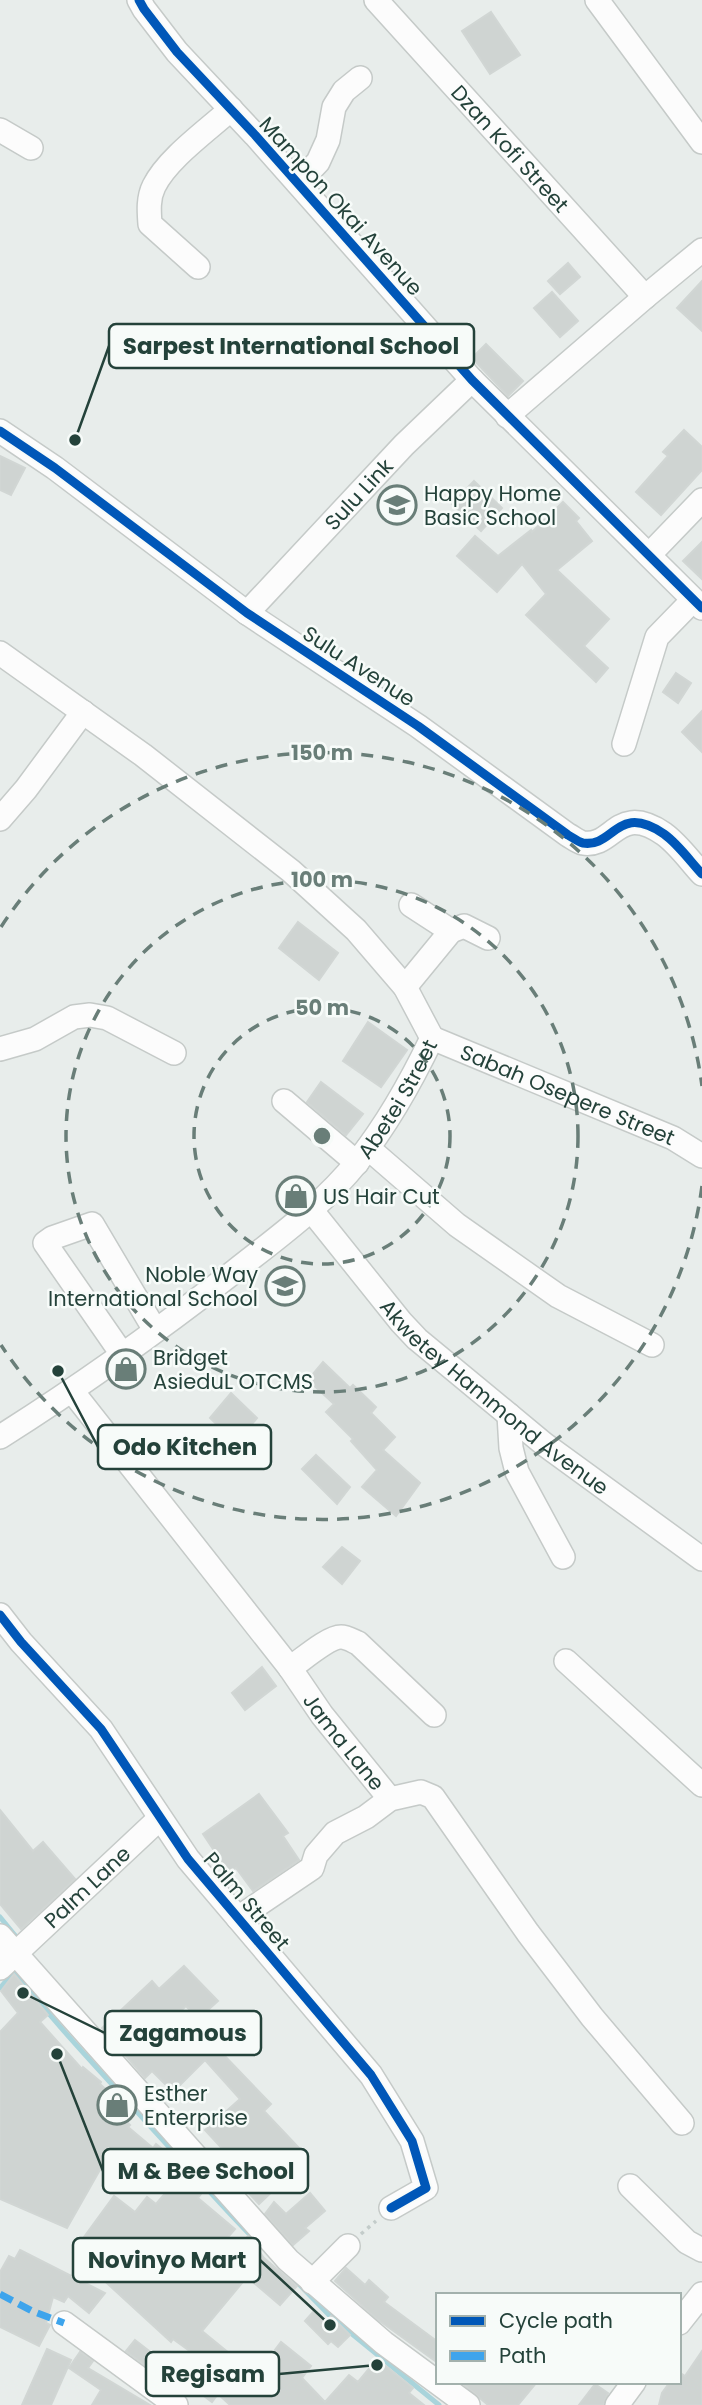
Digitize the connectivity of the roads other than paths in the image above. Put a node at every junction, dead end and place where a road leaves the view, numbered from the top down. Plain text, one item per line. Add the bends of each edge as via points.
1 (139, 0) edge
2 (376, 0) edge
3 (597, 0) edge
4 (360, 78) dead end
5 (231, 109) junction
6 (0, 130) edge
7 (702, 142) edge
8 (31, 148) dead end
9 (298, 183) junction
10 (702, 250) edge
11 (198, 267) dead end
12 (645, 297) junction
13 (472, 380) junction
14 (507, 416) junction
15 (0, 431) edge
16 (702, 500) edge
17 (649, 555) junction
18 (698, 604) edge
19 (247, 613) junction
20 (0, 653) edge
21 (82, 712) junction
22 (624, 744) dead end
23 (0, 819) edge
24 (702, 874) edge
25 (411, 905) dead end
26 (451, 931) junction
27 (488, 938) dead end
28 (405, 987) junction
29 (432, 1038) junction
30 (0, 1049) edge
31 (174, 1053) dead end
32 (284, 1101) dead end
33 (362, 1155) junction
34 (702, 1156) edge
35 (312, 1211) junction
36 (155, 1330) junction
37 (652, 1345) dead end
38 (122, 1354) junction
39 (72, 1391) junction
40 (509, 1415) junction
41 (0, 1437) edge
42 (563, 1557) dead end
43 (702, 1559) edge
44 (0, 1615) edge
45 (566, 1661) dead end
46 (290, 1668) junction
47 (434, 1715) dead end
48 (702, 1785) edge
49 (390, 1799) junction
50 (159, 1819) junction
51 (238, 1919) junction
52 (5, 1952) edge
53 (682, 2123) dead end
54 (630, 2186) dead end
55 (391, 2208) road end
56 (348, 2246) road end
57 (702, 2250) edge
58 (312, 2282) junction
59 (702, 2294) edge
60 (681, 2320) edge
61 (64, 2323) dead end
62 (436, 2382) edge
63 (438, 2384) edge
64 (633, 2384) edge
65 (176, 2405) edge
66 (468, 2405) edge
67 (617, 2405) edge

1 - 5 street, Mampon Okai Avenue via 177,51
2 - 12 street, Dzan Kofi Street
3 - 7 street
4 - 9 street via 334,107 328,141 318,162
5 - 9 street, Mampon Okai Avenue
5 - 11 street via 171,164 154,186 148,205 150,223
6 - 8 street
9 - 13 street, Mampon Okai Avenue
10 - 12 street
12 - 14 street
13 - 14 street, Mampon Okai Avenue
13 - 19 street, Sulu Link via 404,445
14 - 17 street, Mampon Okai Avenue
15 - 19 street, Sulu Avenue
16 - 17 street
17 - 18 street, Mampon Okai Avenue
18 - 22 street via 657,638
19 - 24 street, Sulu Avenue via 418,726 568,835 594,841 626,822 640,822 665,834
20 - 21 street, Abetei Street
21 - 23 street
21 - 28 street, Abetei Street via 291,871 356,930
25 - 26 street
26 - 27 street via 464,926
26 - 28 street
28 - 29 street, Abetei Street
29 - 33 street, Abetei Street via 390,1117
29 - 34 street, Sabah Osepere Street via 673,1138
30 - 31 street via 35,1039 74,1017 90,1015 107,1018
32 - 33 street
33 - 35 street, Abetei Street
33 - 37 street via 558,1296
35 - 36 street, Abetei Street
35 - 40 street, Akwetey Hammond Avenue via 417,1339
36 - 38 street, Abetei Street
36 - 38 street via 92,1224 45,1243
38 - 39 street, Abetei Street
39 - 41 street, Abetei Street
39 - 46 street, Jama Lane
40 - 42 street via 517,1472
40 - 43 street, Akwetey Hammond Avenue
44 - 50 street, Palm Street via 101,1729
45 - 48 street
46 - 47 street via 331,1640 348,1639 358,1643
46 - 49 street, Jama Lane
49 - 51 street via 335,1833 316,1855 312,1868
49 - 53 street, Jama Lane via 421,1792 433,1797 584,2007
50 - 51 street, Palm Street
50 - 52 street, Palm Lane
51 - 55 street, Palm Street via 371,2074 412,2141 426,2188
52 - 58 street
54 - 57 street via 687,2242
56 - 58 street
58 - 62 street
59 - 60 street
61 - 65 street
63 - 66 street
64 - 67 street

